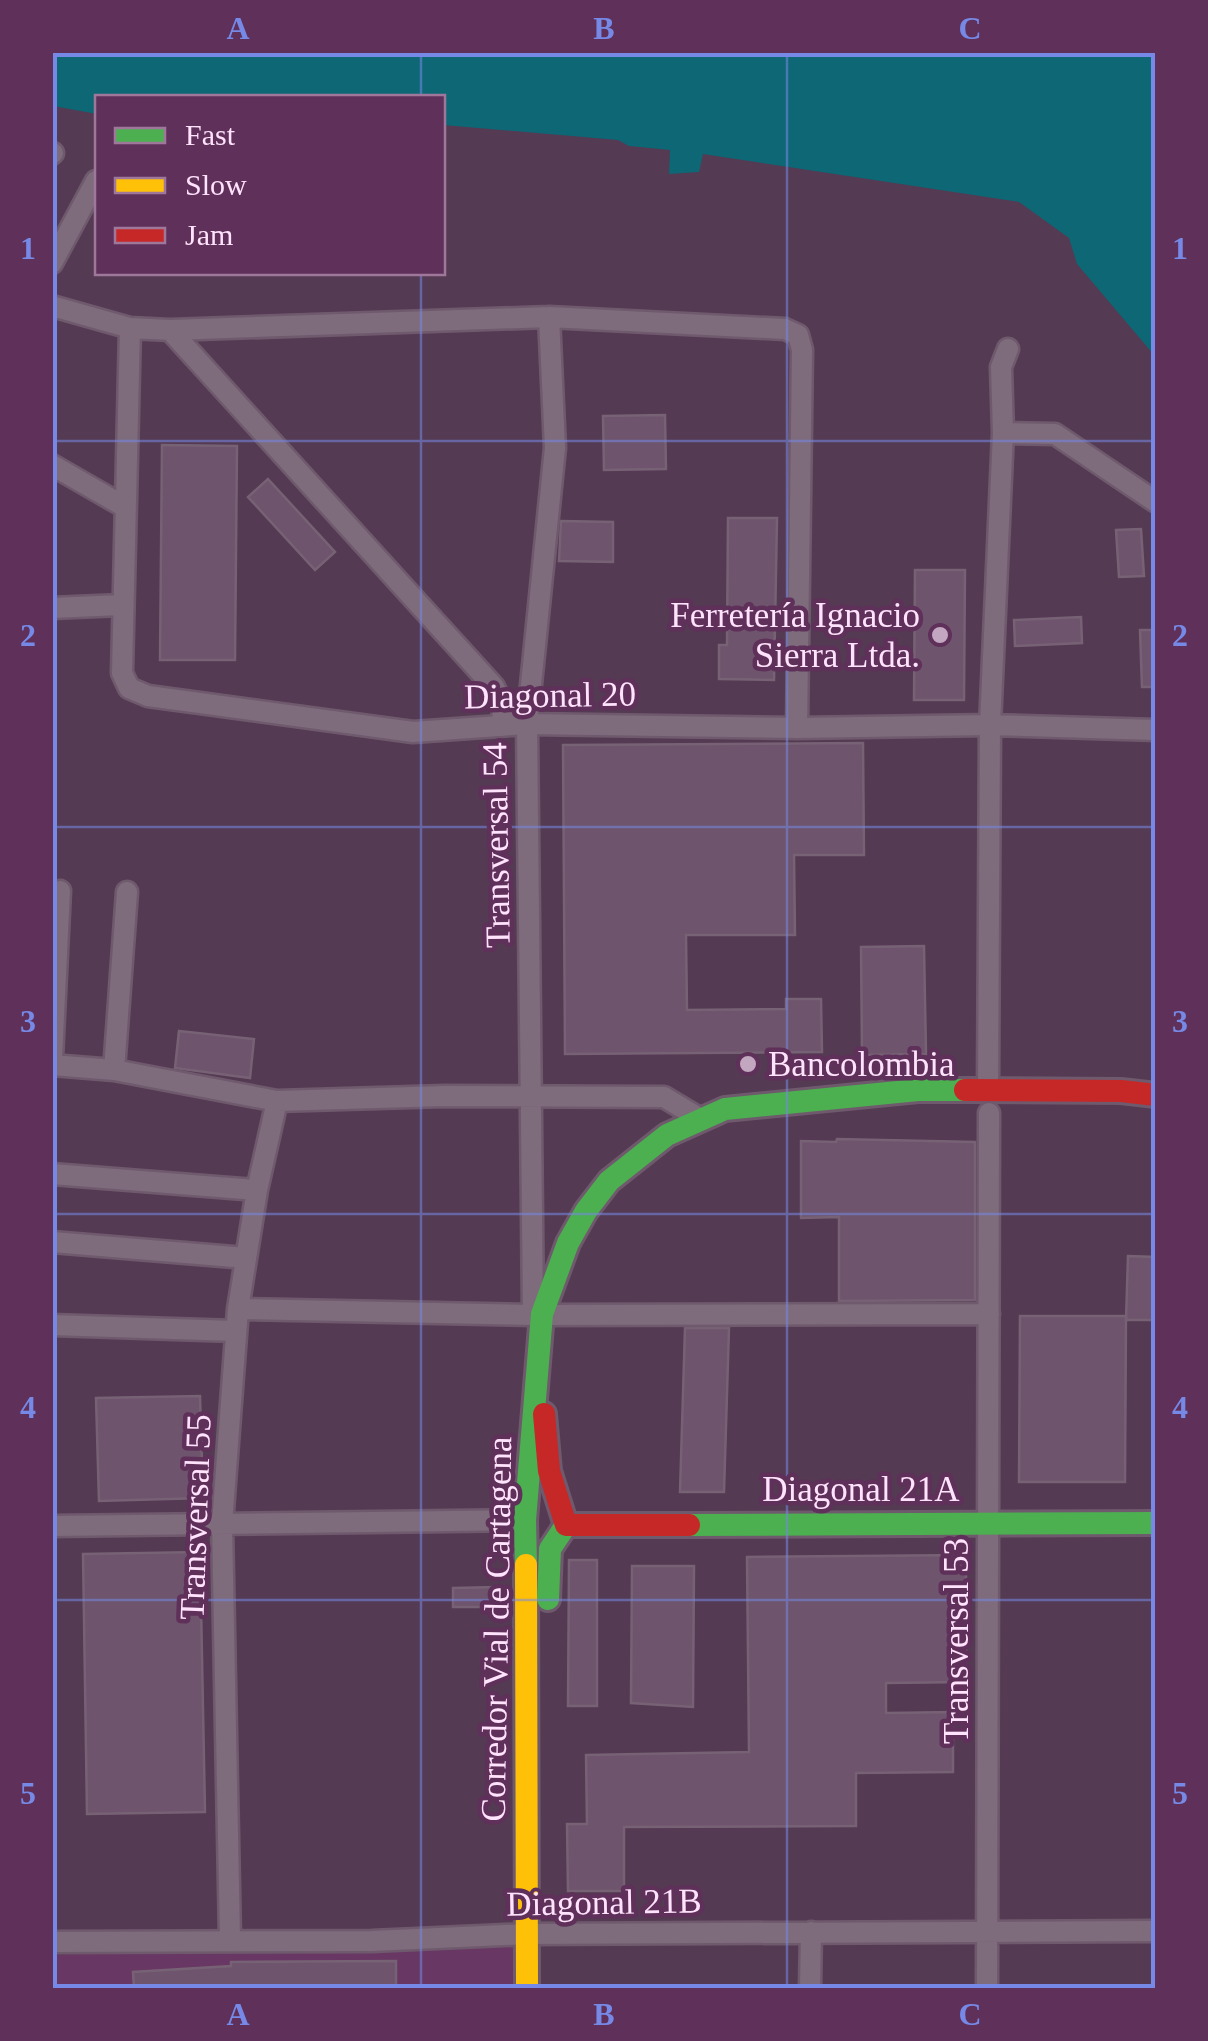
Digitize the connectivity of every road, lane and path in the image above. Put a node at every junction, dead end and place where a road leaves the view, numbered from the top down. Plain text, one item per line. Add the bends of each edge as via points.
1 (95, 183) edge
2 (54, 258) edge
3 (52, 306) edge
4 (549, 317) junction
5 (150, 329) junction
6 (1008, 348) dead end
7 (1003, 433) junction
8 (52, 465) edge
9 (1156, 502) edge
10 (124, 507) junction
11 (121, 605) junction
12 (52, 608) edge
13 (527, 724) junction
14 (990, 725) junction
15 (502, 726) junction
16 (797, 728) junction
17 (1156, 730) edge
18 (60, 891) dead end
19 (127, 892) dead end
20 (52, 1062) edge
21 (114, 1070) junction
22 (1156, 1095) edge
23 (531, 1098) junction
24 (277, 1102) junction
25 (989, 1102) junction
26 (1156, 1105) edge
27 (699, 1118) junction
28 (52, 1174) edge
29 (257, 1190) junction
30 (52, 1242) edge
31 (246, 1258) junction
32 (238, 1309) junction
33 (538, 1314) junction
34 (989, 1314) junction
35 (52, 1325) edge
36 (235, 1331) junction
37 (538, 1353) junction
38 (524, 1520) junction
39 (1156, 1523) edge
40 (222, 1524) junction
41 (988, 1524) junction
42 (566, 1525) junction
43 (52, 1526) edge
44 (1156, 1931) edge
45 (810, 1932) junction
46 (987, 1932) junction
47 (538, 1934) junction
48 (230, 1939) junction
49 (52, 1942) edge
50 (526, 1988) edge
51 (548, 1988) edge
52 (810, 1988) edge
53 (987, 1988) edge

1 - 2 street
3 - 5 street
4 - 5 street
4 - 13 street, Transversal 54 via 555,448
4 - 16 street via 786,328 798,335
5 - 10 street
5 - 15 street via 494,686
6 - 7 street, Transversal 53 via 1001,367
7 - 9 street via 1056,434
7 - 14 street, Transversal 53
8 - 10 street
10 - 11 street
11 - 12 street
11 - 15 street, Diagonal 20 via 122,672 130,688 148,696 414,732
13 - 15 street, Diagonal 20
13 - 16 street, Diagonal 20
13 - 23 street, Transversal 54
14 - 16 street, Diagonal 20
14 - 17 street, Diagonal 20
14 - 25 street, Transversal 53
18 - 20 street
19 - 21 street
20 - 21 street
21 - 24 street
22 - 25 main road, Corredor Vial de Cartagena via 1121,1091
23 - 24 street
23 - 27 street via 664,1098
23 - 33 street, Transversal 54
24 - 29 street, Transversal 55
25 - 26 main road, Corredor Vial de Cartagena via 1116,1112
25 - 27 main road, Corredor Vial de Cartagena via 914,1110 840,1099 725,1109
25 - 34 street, Transversal 53
27 - 33 main road, Corredor Vial de Cartagena via 636,1156 609,1182 568,1243
28 - 29 street
29 - 31 street, Transversal 55
30 - 31 street
31 - 32 street, Transversal 55
32 - 33 street
32 - 36 street, Transversal 55
33 - 34 street
33 - 37 main road, Corredor Vial de Cartagena
34 - 41 street, Transversal 53
35 - 36 street
36 - 40 street, Transversal 55
37 - 38 main road, Corredor Vial de Cartagena
37 - 42 main road via 549,1471
38 - 40 street
38 - 47 main road, Corredor Vial de Cartagena
39 - 41 main road, Diagonal 21A
40 - 43 street
40 - 48 street, Transversal 55
41 - 42 main road, Diagonal 21A
41 - 46 street, Transversal 53
42 - 47 main road, Corredor Vial de Cartagena via 553,1538 549,1557
44 - 46 street, Diagonal 21B
45 - 46 street, Diagonal 21B
45 - 47 street, Diagonal 21B
45 - 52 street
46 - 53 street, Transversal 53
47 - 48 street, Diagonal 21B
47 - 50 main road, Corredor Vial de Cartagena
47 - 51 main road, Corredor Vial de Cartagena
48 - 49 street, Diagonal 21B

